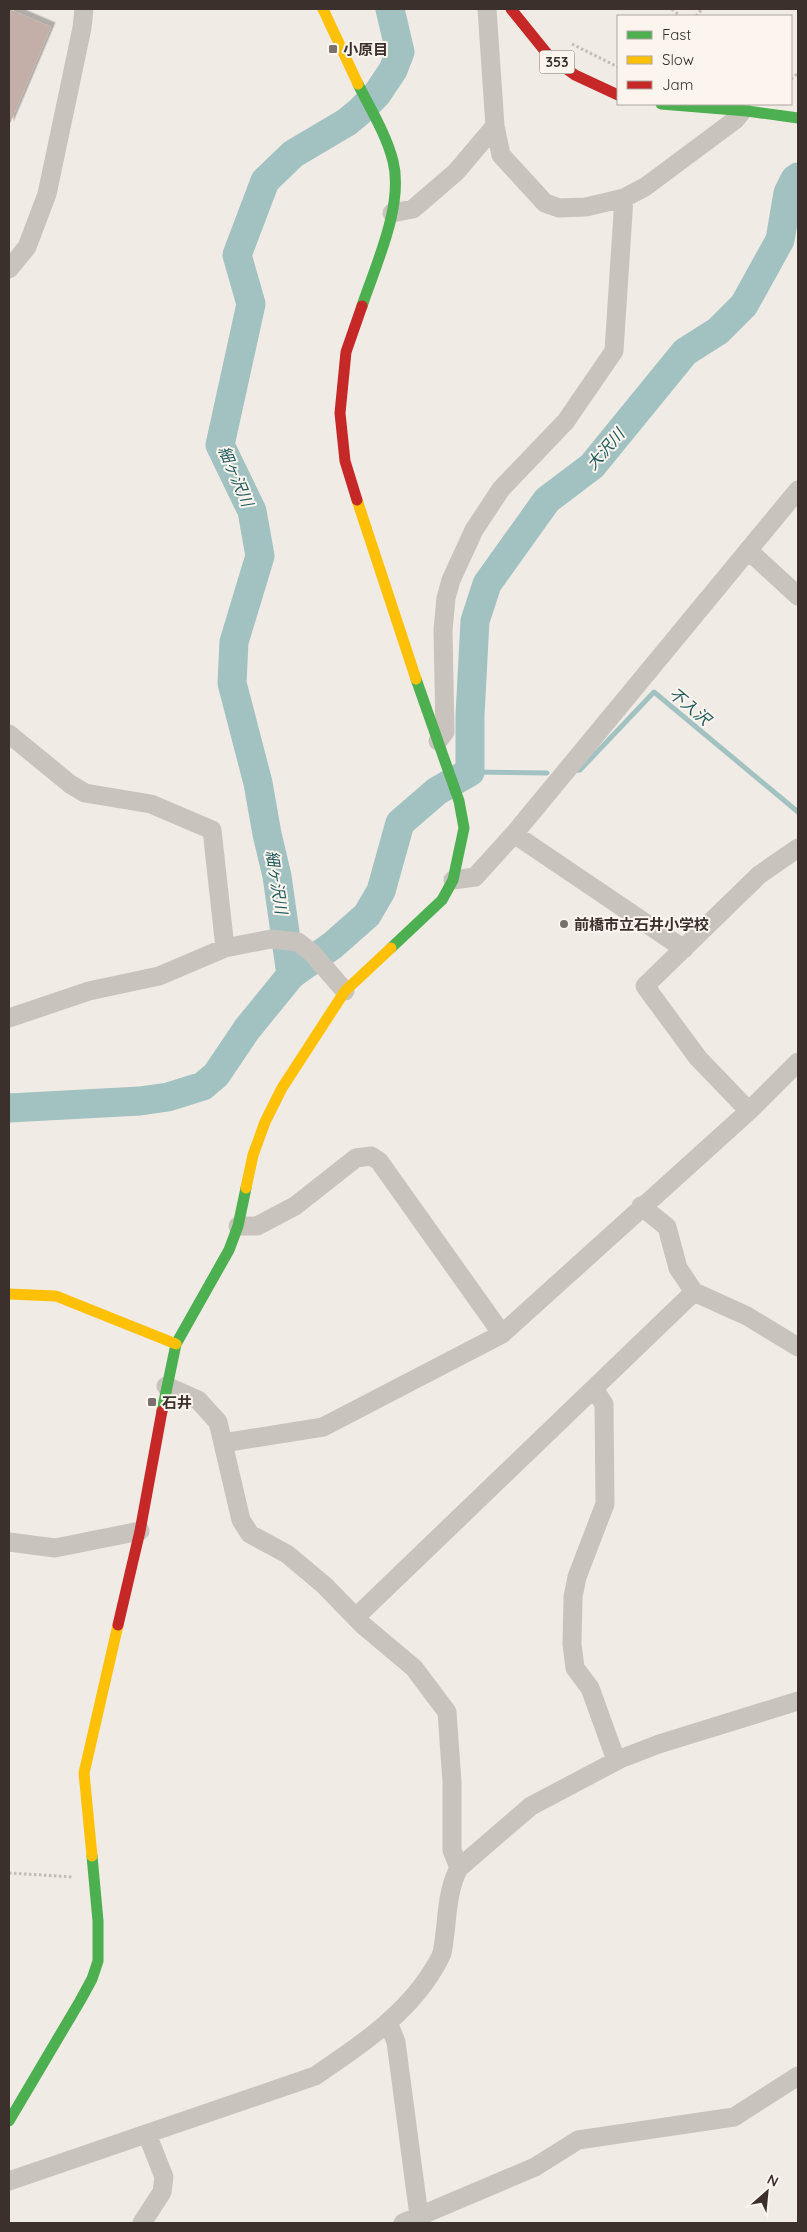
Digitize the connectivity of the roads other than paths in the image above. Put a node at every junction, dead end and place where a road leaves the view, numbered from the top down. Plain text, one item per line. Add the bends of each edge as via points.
1 (84, 9) edge
2 (323, 9) edge
3 (487, 9) edge
4 (517, 12) edge
5 (617, 95) edge
6 (669, 105) edge
7 (743, 110) junction
8 (798, 118) edge
9 (495, 126) junction
10 (624, 198) junction
11 (392, 213) junction
12 (9, 269) edge
13 (798, 490) edge
14 (748, 550) junction
15 (798, 596) edge
16 (9, 734) edge
17 (438, 741) junction
18 (514, 834) junction
19 (798, 848) edge
20 (454, 880) junction
21 (225, 948) junction
22 (684, 949) junction
23 (345, 991) junction
24 (9, 1018) edge
25 (798, 1062) edge
26 (749, 1111) junction
27 (641, 1206) junction
28 (238, 1226) junction
29 (694, 1292) junction
30 (9, 1294) edge
31 (502, 1334) junction
32 (176, 1344) junction
33 (798, 1347) edge
34 (166, 1386) junction
35 (594, 1389) junction
36 (223, 1443) junction
37 (140, 1531) junction
38 (9, 1542) edge
39 (356, 1617) junction
40 (798, 1701) edge
41 (616, 1760) junction
42 (459, 1868) junction
43 (388, 2022) junction
44 (798, 2076) edge
45 (9, 2121) edge
46 (147, 2134) junction
47 (9, 2181) edge
48 (415, 2221) edge
49 (142, 2223) edge

1 - 12 street via 47,194 27,247
2 - 11 main road via 393,161 396,186
3 - 9 street
4 - 5 main road, 353 via 549,56 575,75
6 - 7 main road
7 - 8 main road
7 - 10 street via 735,120
9 - 10 street via 501,155 544,202 559,208 577,208
9 - 11 street via 456,172 413,209
10 - 17 street via 614,351 566,421 501,489 474,530 451,580 443,630 445,732
11 - 17 main road via 346,352 340,413 345,461 403,644
13 - 14 street
14 - 15 street
14 - 18 street
16 - 21 street via 70,784 85,792 151,804 212,830
17 - 20 main road via 459,801 464,828
18 - 20 street via 475,876
18 - 22 street
19 - 22 street via 759,875
20 - 23 main road via 442,900
21 - 23 street via 271,939 298,942 319,960
21 - 24 street via 159,976 89,992
22 - 26 street via 645,986 698,1058
23 - 28 main road via 282,1088 265,1122 253,1155
25 - 26 street
26 - 27 street
27 - 29 street via 667,1228 678,1268
27 - 31 street
28 - 31 street via 257,1226 295,1206 356,1158 371,1156 379,1161
28 - 32 main road via 229,1250
29 - 33 street via 747,1316
29 - 35 street
30 - 32 main road via 56,1296
31 - 36 street via 324,1427
32 - 34 main road
34 - 36 street via 198,1400 218,1422
34 - 37 main road
35 - 39 street
35 - 41 street via 604,1404 605,1504 577,1577 573,1597 572,1644 575,1668 593,1694
36 - 39 street via 241,1520 250,1534 287,1554
37 - 38 street via 55,1548
37 - 45 main road via 84,1773 95,1879 98,1961 92,1979
39 - 42 street via 414,1668 447,1712 452,1850
40 - 41 street
41 - 42 street via 531,1806
42 - 43 street via 452,1881 441,1956 423,1987
43 - 46 street via 315,2076
43 - 48 street via 396,2042
44 - 48 street via 734,2117 578,2140 534,2167
46 - 47 street
46 - 49 street via 164,2177 162,2192

